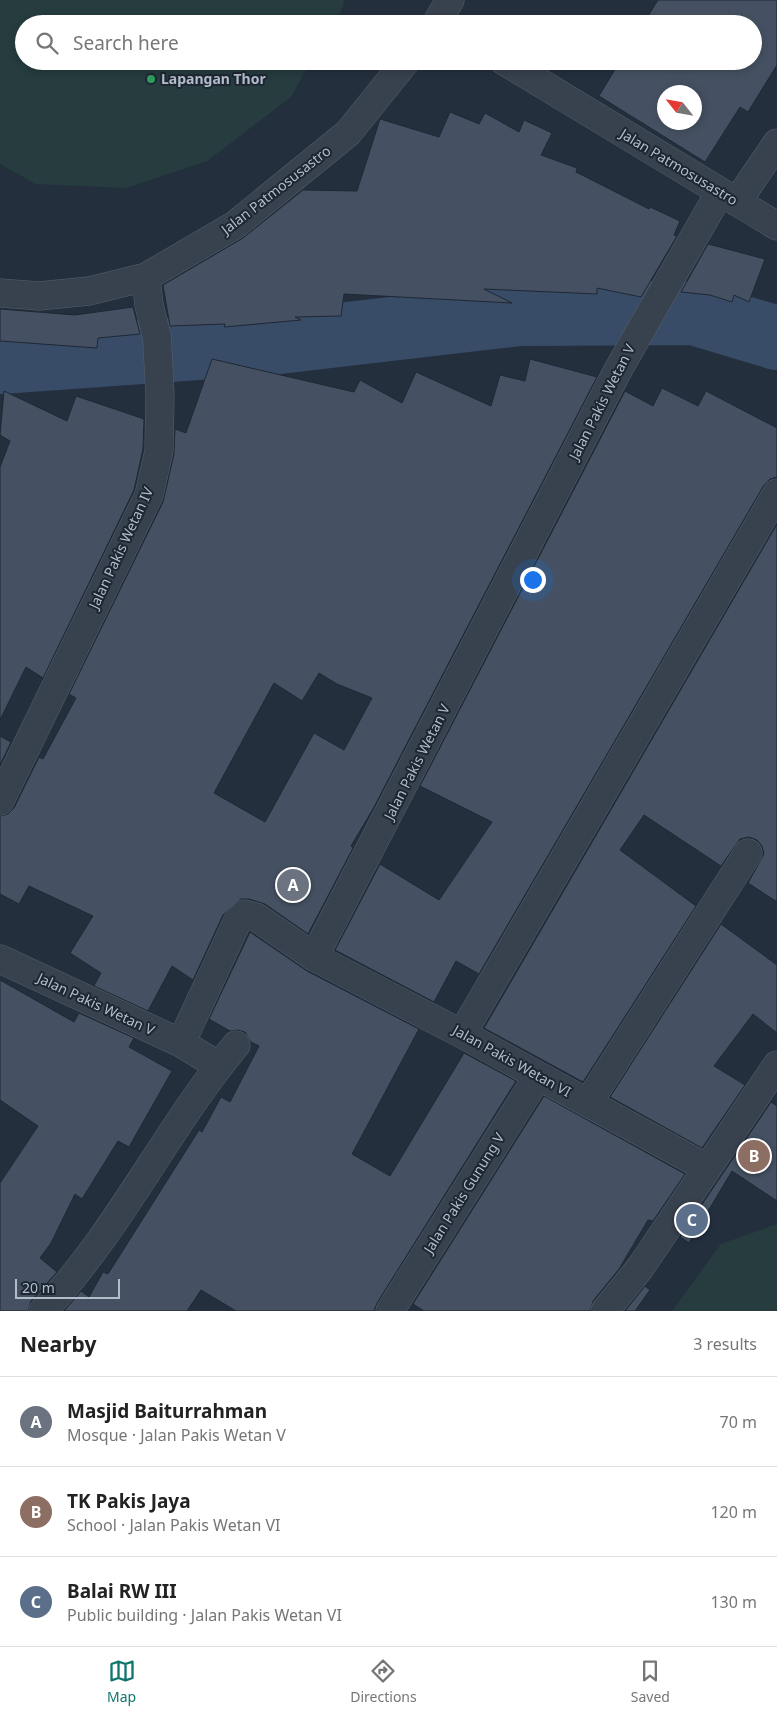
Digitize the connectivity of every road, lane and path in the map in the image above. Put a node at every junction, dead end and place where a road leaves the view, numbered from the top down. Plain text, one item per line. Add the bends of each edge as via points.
1 (399, 70) edge
2 (519, 70) edge
3 (777, 143) edge
4 (729, 197) junction
5 (777, 226) edge
6 (146, 277) junction
7 (0, 293) edge
8 (777, 493) edge
9 (0, 801) edge
10 (748, 853) dead end
11 (314, 958) junction
12 (0, 959) edge
13 (462, 1034) junction
14 (181, 1042) junction
15 (236, 1045) dead end
16 (777, 1065) edge
17 (219, 1066) junction
18 (538, 1076) junction
19 (588, 1103) junction
20 (707, 1168) junction
21 (44, 1311) edge
22 (390, 1311) edge
23 (605, 1311) edge

1 - 6 street, Jalan Patmosusastro via 348,134 235,225
2 - 4 street, Jalan Patmosusastro
3 - 4 street, Jalan Pakis Wetan V
4 - 5 street, Jalan Patmosusastro
4 - 11 street, Jalan Pakis Wetan V via 674,273 636,335
6 - 7 street, Jalan Patmosusastro via 89,291 39,296
6 - 9 street, Jalan Pakis Wetan IV via 157,336 160,395 159,450 149,495
8 - 13 street
10 - 19 street
11 - 13 street, Jalan Pakis Wetan VI
11 - 14 street via 256,917 245,914 237,922
12 - 14 street, Jalan Pakis Wetan V
13 - 18 street, Jalan Pakis Wetan VI
14 - 17 street, Jalan Pakis Wetan V
15 - 17 street
16 - 20 street
17 - 21 street via 202,1086 66,1287
18 - 19 street, Jalan Pakis Wetan VI
18 - 22 street, Jalan Pakis Gunung V
19 - 20 street, Jalan Pakis Wetan VI
20 - 23 street via 640,1268

